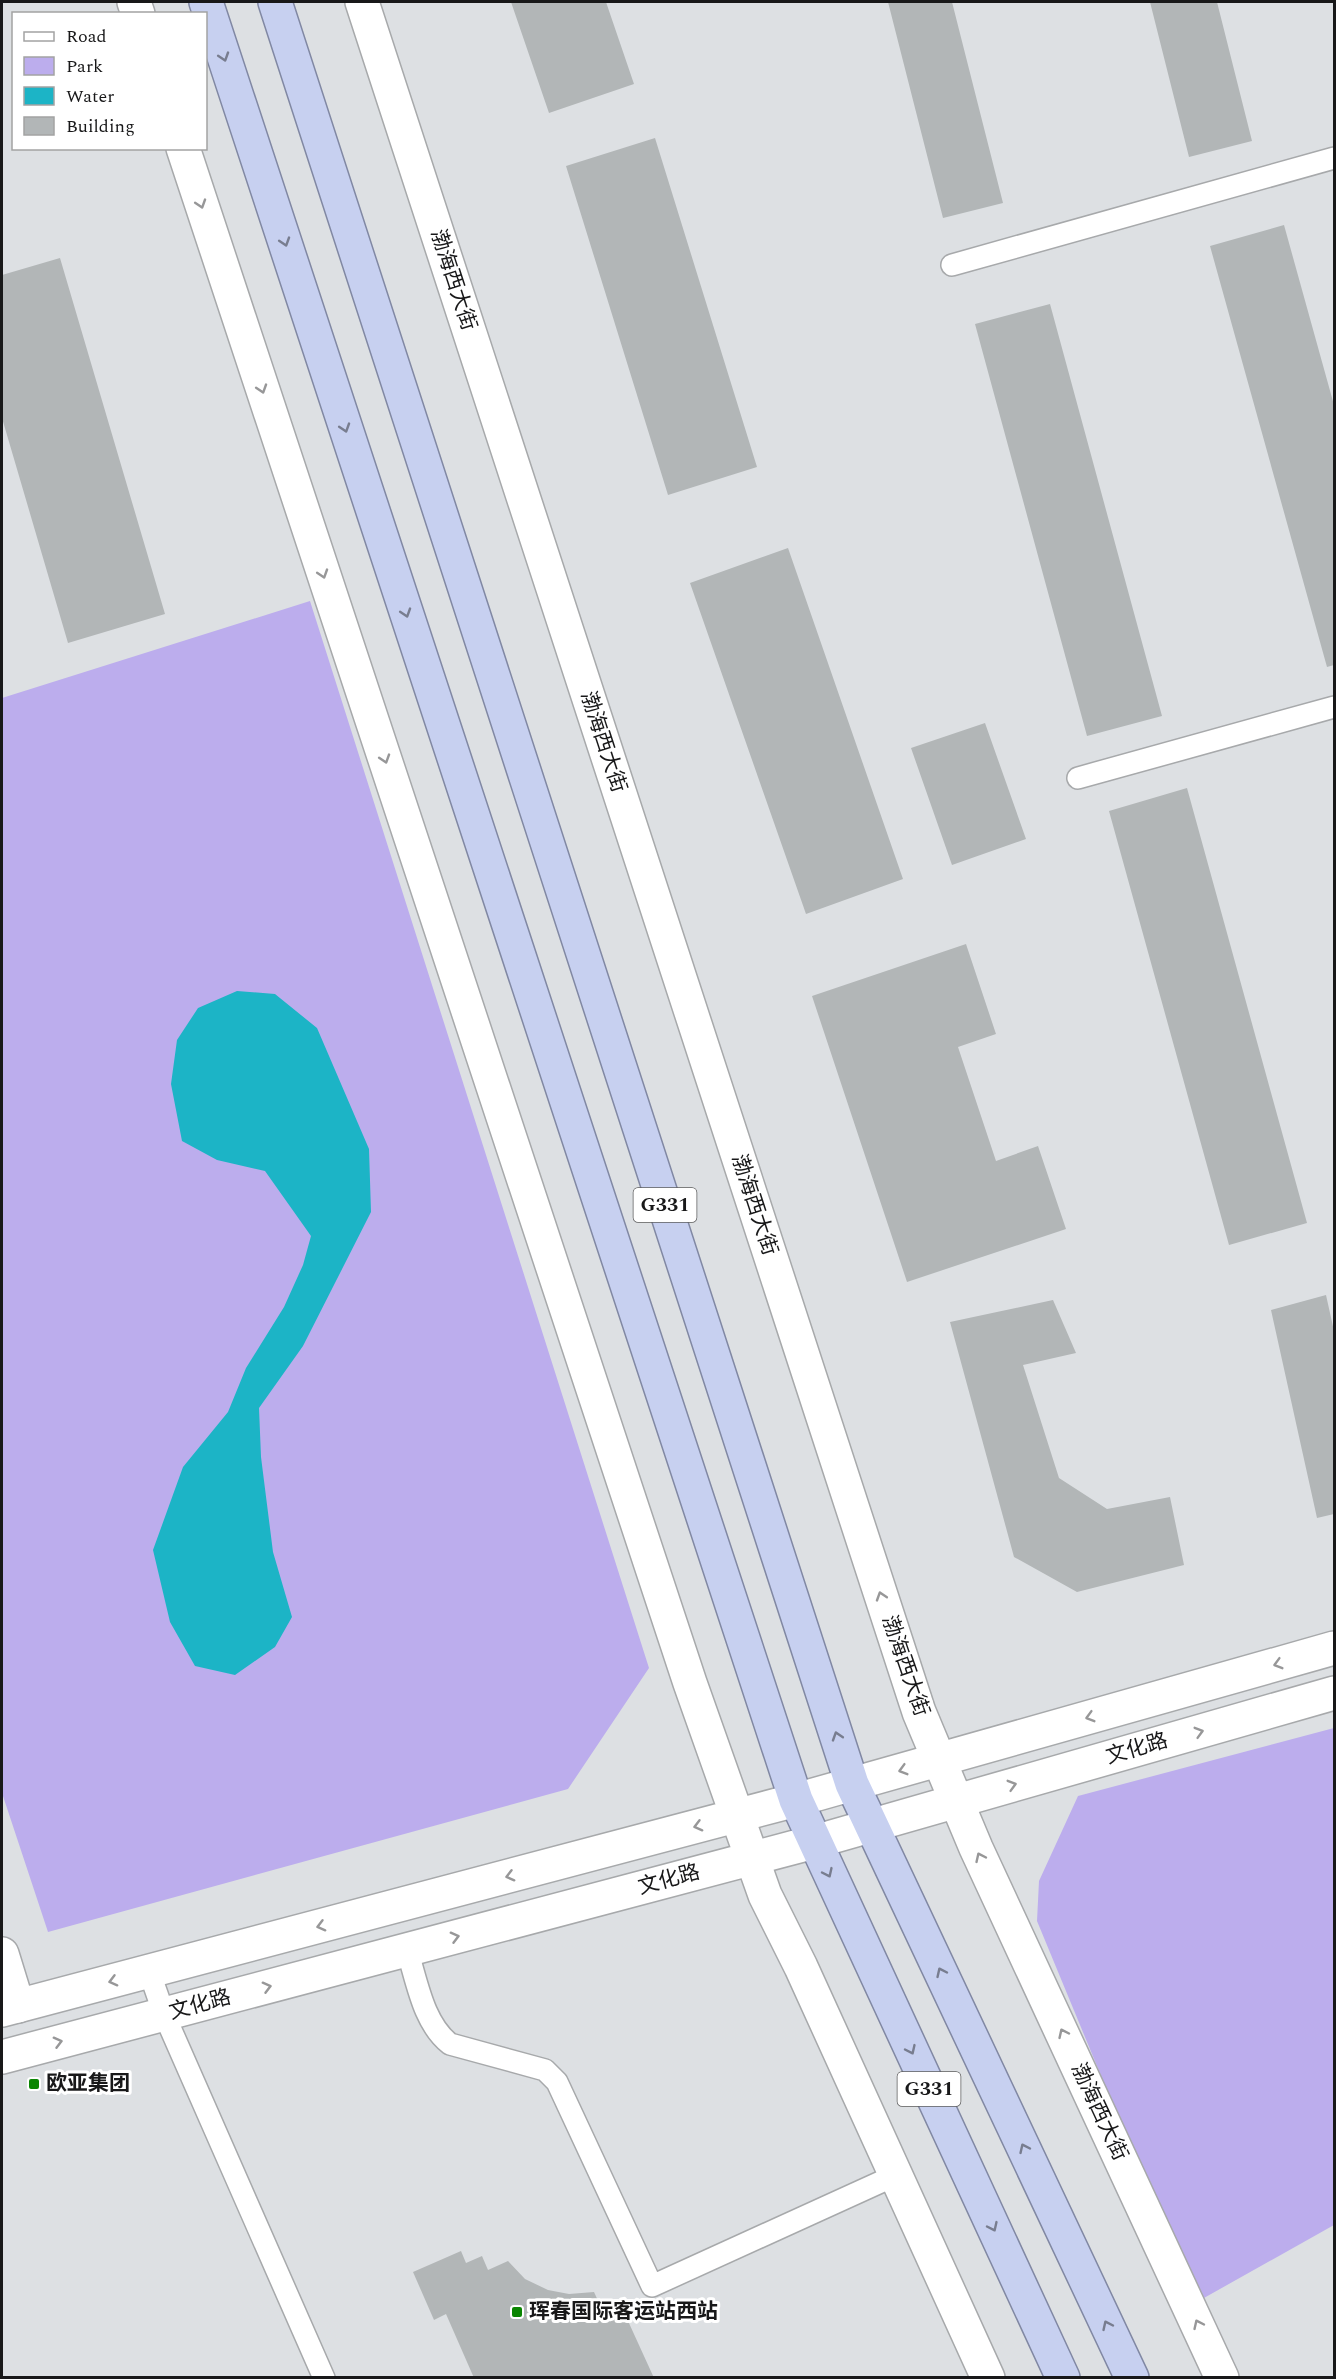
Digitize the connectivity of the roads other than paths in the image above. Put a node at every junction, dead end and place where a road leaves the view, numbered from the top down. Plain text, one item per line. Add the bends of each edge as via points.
1 (206, 2) edge
2 (275, 2) edge
3 (362, 2) edge
4 (184, 150) edge
5 (1335, 158) edge
6 (952, 265) dead end
7 (1335, 706) edge
8 (1078, 778) dead end
9 (1335, 1648) edge
10 (1335, 1693) edge
11 (939, 1760) junction
12 (852, 1784) junction
13 (796, 1800) junction
14 (956, 1801) junction
15 (737, 1816) junction
16 (872, 1825) junction
17 (814, 1842) junction
18 (752, 1858) junction
19 (407, 1950) junction
20 (2, 1954) edge
21 (148, 1971) junction
22 (10, 2008) edge
23 (164, 2014) junction
24 (2, 2057) edge
25 (896, 2175) junction
26 (324, 2378) edge
27 (988, 2378) edge
28 (1063, 2378) edge
29 (1132, 2378) edge
30 (1222, 2378) edge

1 -> 13 highway, G331
12 -> 2 highway, G331
11 -> 3 street, 渤海西大街 via 884,1607
4 -> 15 street
5 - 6 lane
7 - 8 lane
9 -> 11 street, 文化路
14 -> 10 street, 文化路
11 -> 12 street, 文化路
11 - 14 street, 渤海西大街
12 - 13 street, 文化路
12 - 16 highway, G331
13 - 15 street, 文化路
13 - 17 highway, G331
14 - 16 street, 文化路
30 -> 14 street, 渤海西大街
15 - 18 street
15 -> 21 street, 文化路
16 - 17 street, 文化路
29 -> 16 highway, G331
17 - 18 street, 文化路
17 -> 28 highway, G331
19 -> 18 street, 文化路
18 - 25 street via 765,1895
23 -> 19 street, 文化路
19 - 25 lane via 437,2034 450,2044 545,2070 556,2082 652,2286
20 - 22 street
21 -> 22 street, 文化路
21 - 23 lane
24 -> 23 street, 文化路
23 - 26 lane
25 - 27 street

